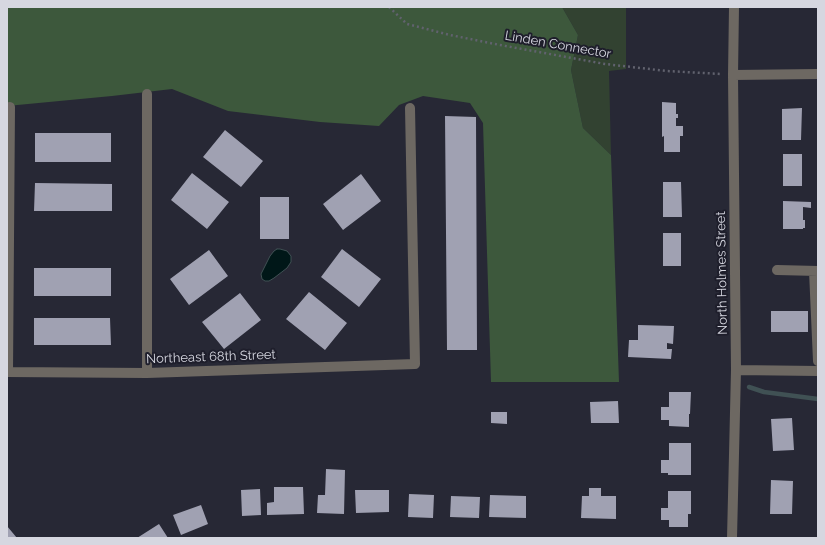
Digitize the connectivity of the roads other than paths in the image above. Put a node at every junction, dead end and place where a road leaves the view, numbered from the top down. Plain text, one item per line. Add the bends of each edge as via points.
1 (734, 7) edge
2 (818, 74) edge
3 (733, 75) junction
4 (147, 94) dead end
5 (10, 107) dead end
6 (410, 108) dead end
7 (776, 270) dead end
8 (816, 271) edge
9 (818, 361) edge
10 (736, 370) junction
11 (818, 371) edge
12 (7, 372) edge
13 (147, 373) junction
14 (732, 538) edge

1 - 3 street, North Holmes Street
2 - 3 street
3 - 10 street, North Holmes Street
4 - 13 street
5 - 12 street
6 - 13 street, Northeast 68th Street via 415,364
7 - 8 street
8 - 9 street
10 - 11 street
10 - 14 street, North Holmes Street
12 - 13 street, Northeast 68th Street

